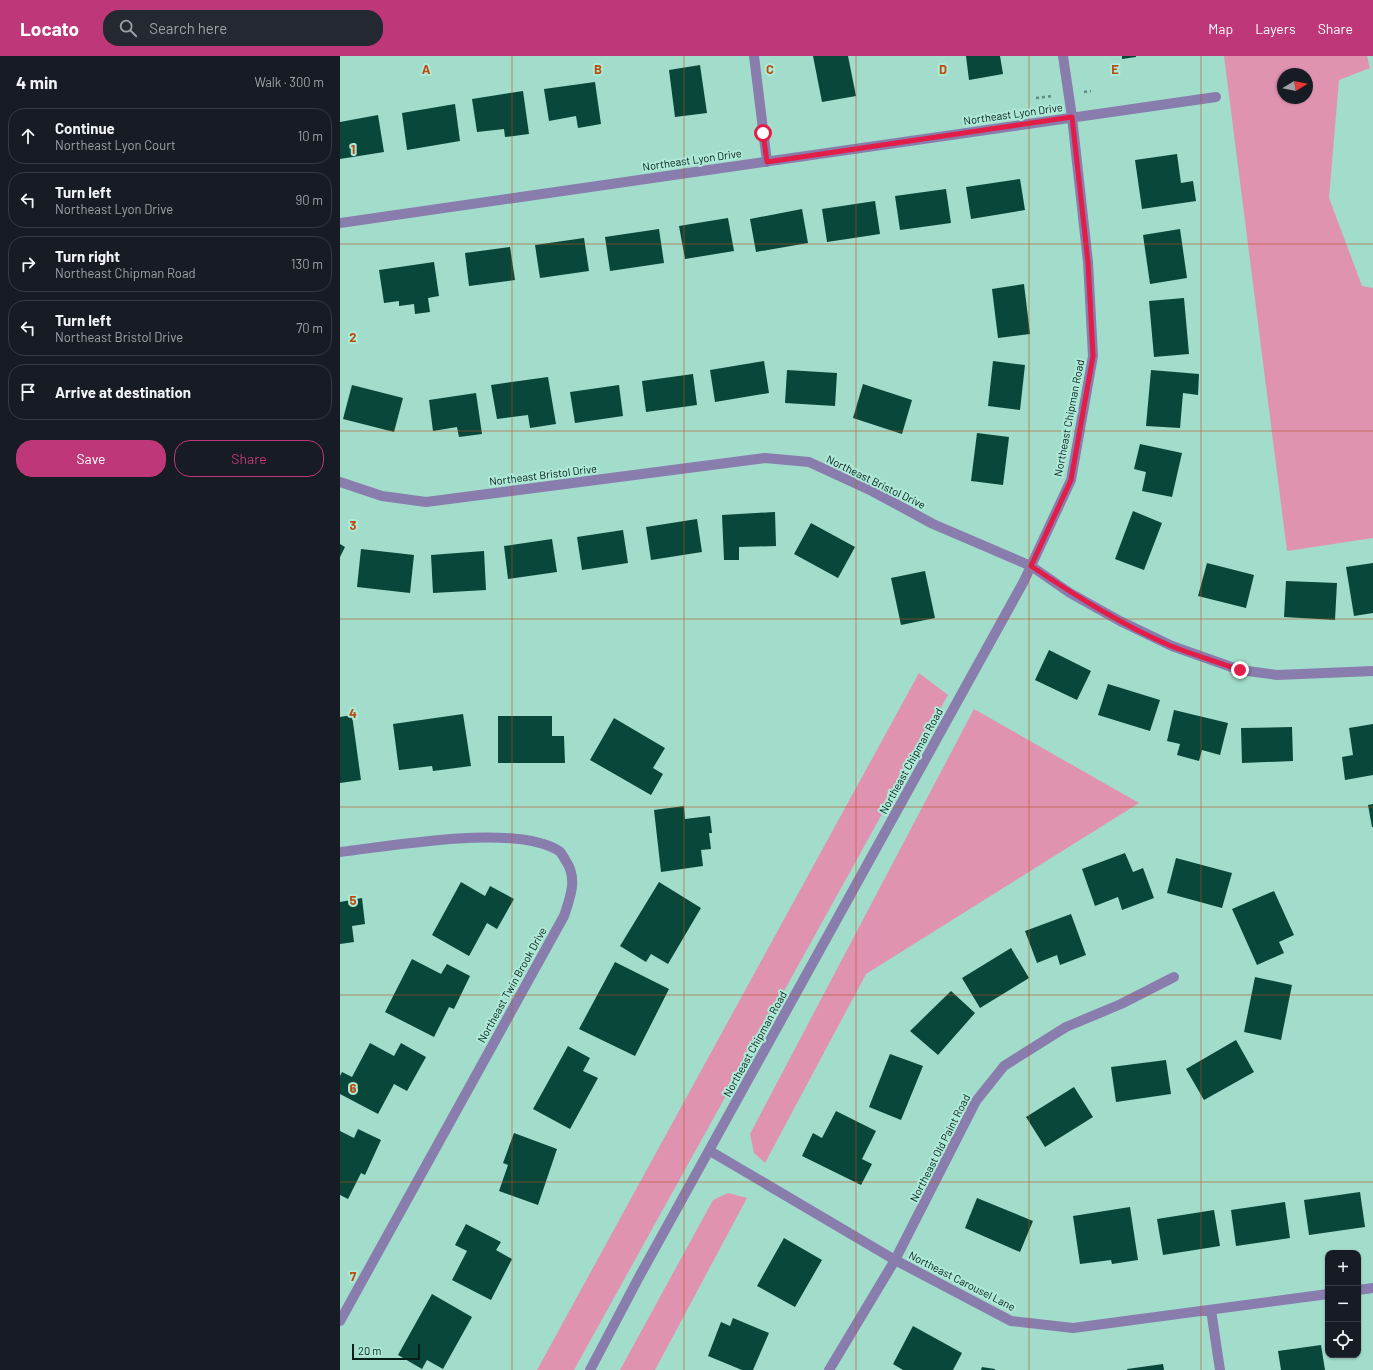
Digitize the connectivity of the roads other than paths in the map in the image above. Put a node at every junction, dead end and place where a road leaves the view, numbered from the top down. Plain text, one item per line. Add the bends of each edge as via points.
1 (754, 56) edge
2 (1063, 56) edge
3 (1216, 97) dead end
4 (1072, 117) junction
5 (767, 162) junction
6 (340, 223) edge
7 (340, 482) edge
8 (1031, 566) junction
9 (1373, 671) edge
10 (340, 852) edge
11 (1174, 977) dead end
12 (710, 1151) junction
13 (895, 1260) junction
14 (1373, 1288) edge
15 (1361, 1290) edge
16 (1325, 1294) edge
17 (1210, 1310) junction
18 (340, 1321) edge
19 (590, 1370) edge
20 (829, 1370) edge
21 (1220, 1370) edge

1 - 5 street
2 - 4 street, Northeast Chipman Road
3 - 4 street
4 - 5 street, Northeast Lyon Drive
4 - 8 street, Northeast Chipman Road via 1088,262 1093,356 1071,480
5 - 6 street, Northeast Lyon Drive
7 - 8 street, Northeast Bristol Drive via 382,496 426,502 765,458 809,462 872,491 933,524
8 - 9 street, Northeast Bristol Drive via 1120,621 1172,646 1240,670 1277,675
8 - 12 street, Northeast Chipman Road
10 - 18 street, Northeast Twin Brook Drive via 452,839 497,838 533,841 560,852 568,864 573,879 572,895 564,916
11 - 13 street, Northeast Old Paint Road via 1121,1004 1066,1027 1004,1066 976,1101
12 - 13 street, Northeast Carousel Lane
12 - 19 street, Northeast Chipman Road
13 - 17 street, Northeast Carousel Lane via 1011,1321 1073,1328
13 - 20 street, Northeast Old Paint Road
14 - 15 street
16 - 17 street, Northeast Carousel Lane
17 - 21 street

